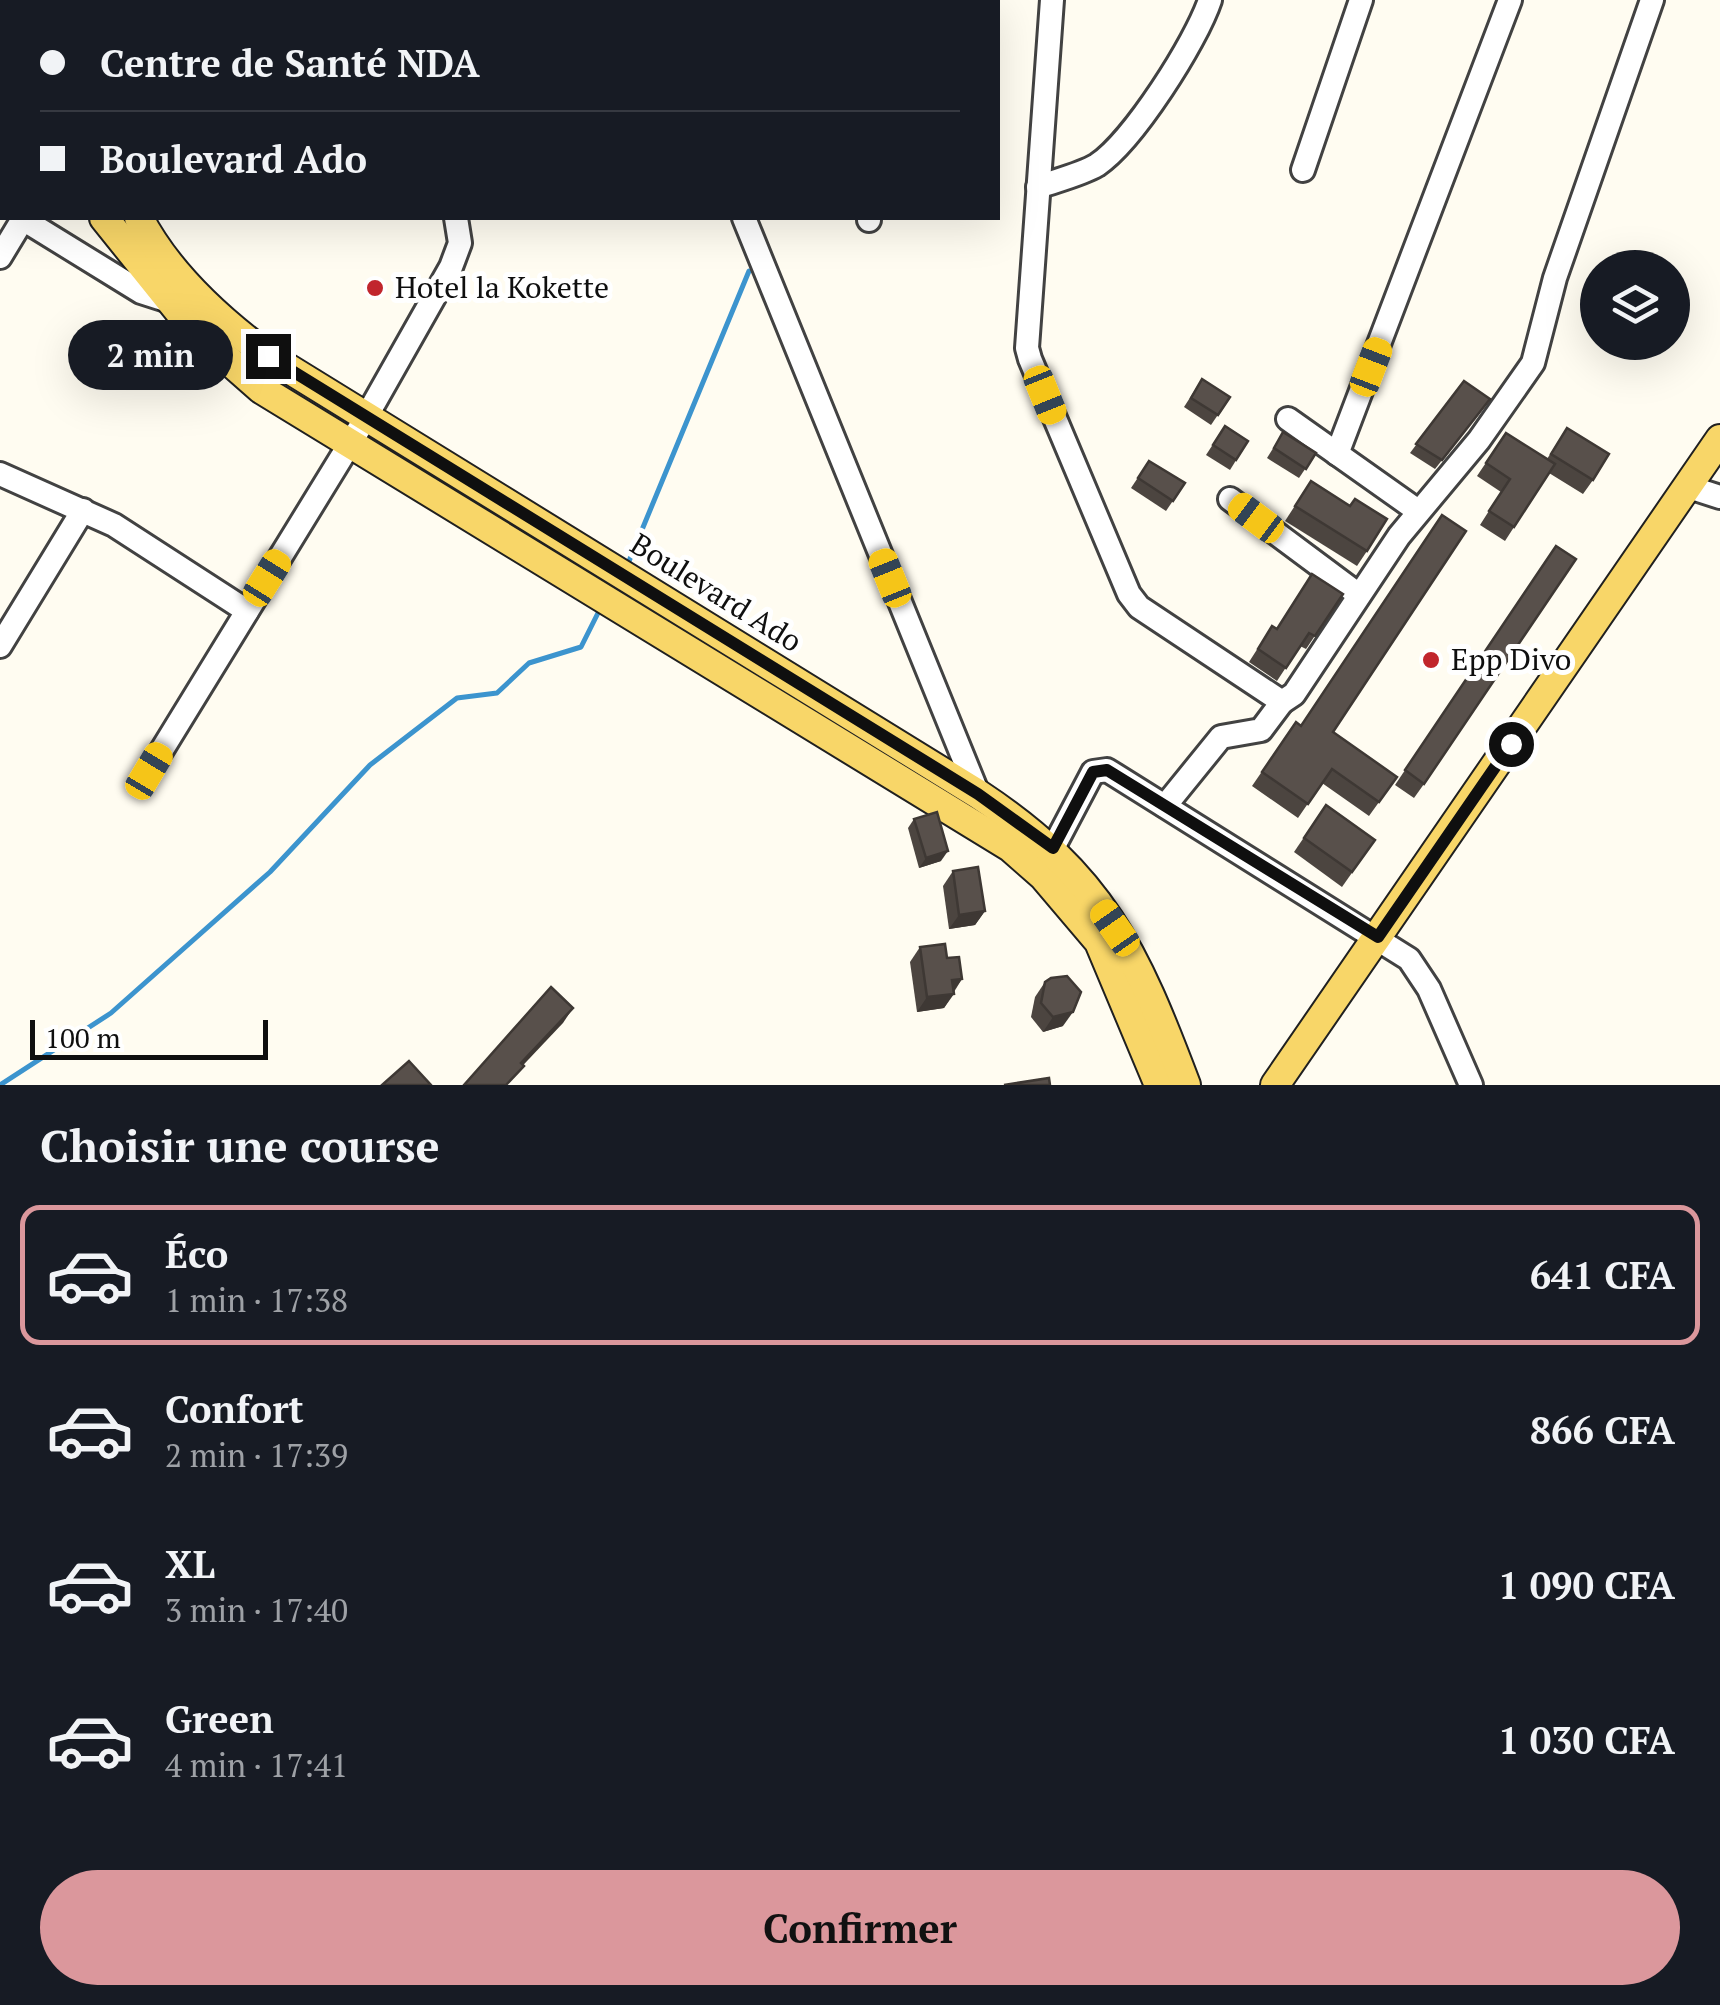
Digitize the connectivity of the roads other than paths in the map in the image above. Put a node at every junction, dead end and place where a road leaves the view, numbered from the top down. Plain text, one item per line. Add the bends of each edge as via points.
1 (1052, 0) edge
2 (1210, 0) edge
3 (1361, 0) edge
4 (1510, 0) edge
5 (1652, 0) edge
6 (1303, 170) dead end
7 (1038, 186) junction
8 (21, 220) edge
9 (25, 220) edge
10 (106, 220) edge
11 (141, 220) edge
12 (456, 220) edge
13 (745, 220) edge
14 (0, 257) edge
15 (169, 301) junction
16 (365, 418) junction
17 (1288, 419) dead end
18 (1720, 439) edge
19 (349, 445) junction
20 (1337, 454) junction
21 (0, 474) edge
22 (1689, 486) junction
23 (1720, 497) edge
24 (1230, 499) dead end
25 (83, 510) junction
26 (1418, 511) junction
27 (1360, 595) junction
28 (246, 611) junction
29 (0, 646) edge
30 (1282, 702) junction
31 (149, 771) dead end
32 (978, 794) junction
33 (1165, 806) junction
34 (1053, 848) junction
35 (1378, 937) junction
36 (1159, 1085) edge
37 (1186, 1085) edge
38 (1275, 1085) edge
39 (1471, 1085) edge

1 - 7 street
2 - 7 street via 1182,60 1111,152 1089,168
3 - 6 street
4 - 20 street
5 - 26 street via 1554,278 1532,362 1479,440
7 - 30 street via 1027,348 1118,577 1139,606
8 - 14 street
9 - 15 street via 141,292
10 - 15 main road
11 - 16 main road, Boulevard Ado via 232,330
12 - 16 street via 460,243 451,266
13 - 32 street
15 - 19 main road via 261,389
16 - 19 street
16 - 32 main road, Boulevard Ado
17 - 20 street
18 - 22 main road
19 - 28 street
19 - 36 main road via 1010,847 1098,942
20 - 26 street
21 - 25 street
22 - 23 street
22 - 35 main road
24 - 27 street
25 - 28 street
25 - 29 street
26 - 27 street
27 - 30 street
28 - 31 street
30 - 33 street via 1261,730 1221,737
32 - 34 main road, Boulevard Ado
33 - 34 street via 1099,769
33 - 35 street
34 - 37 main road, Boulevard Ado via 1131,950
35 - 38 main road
35 - 39 street via 1418,969

